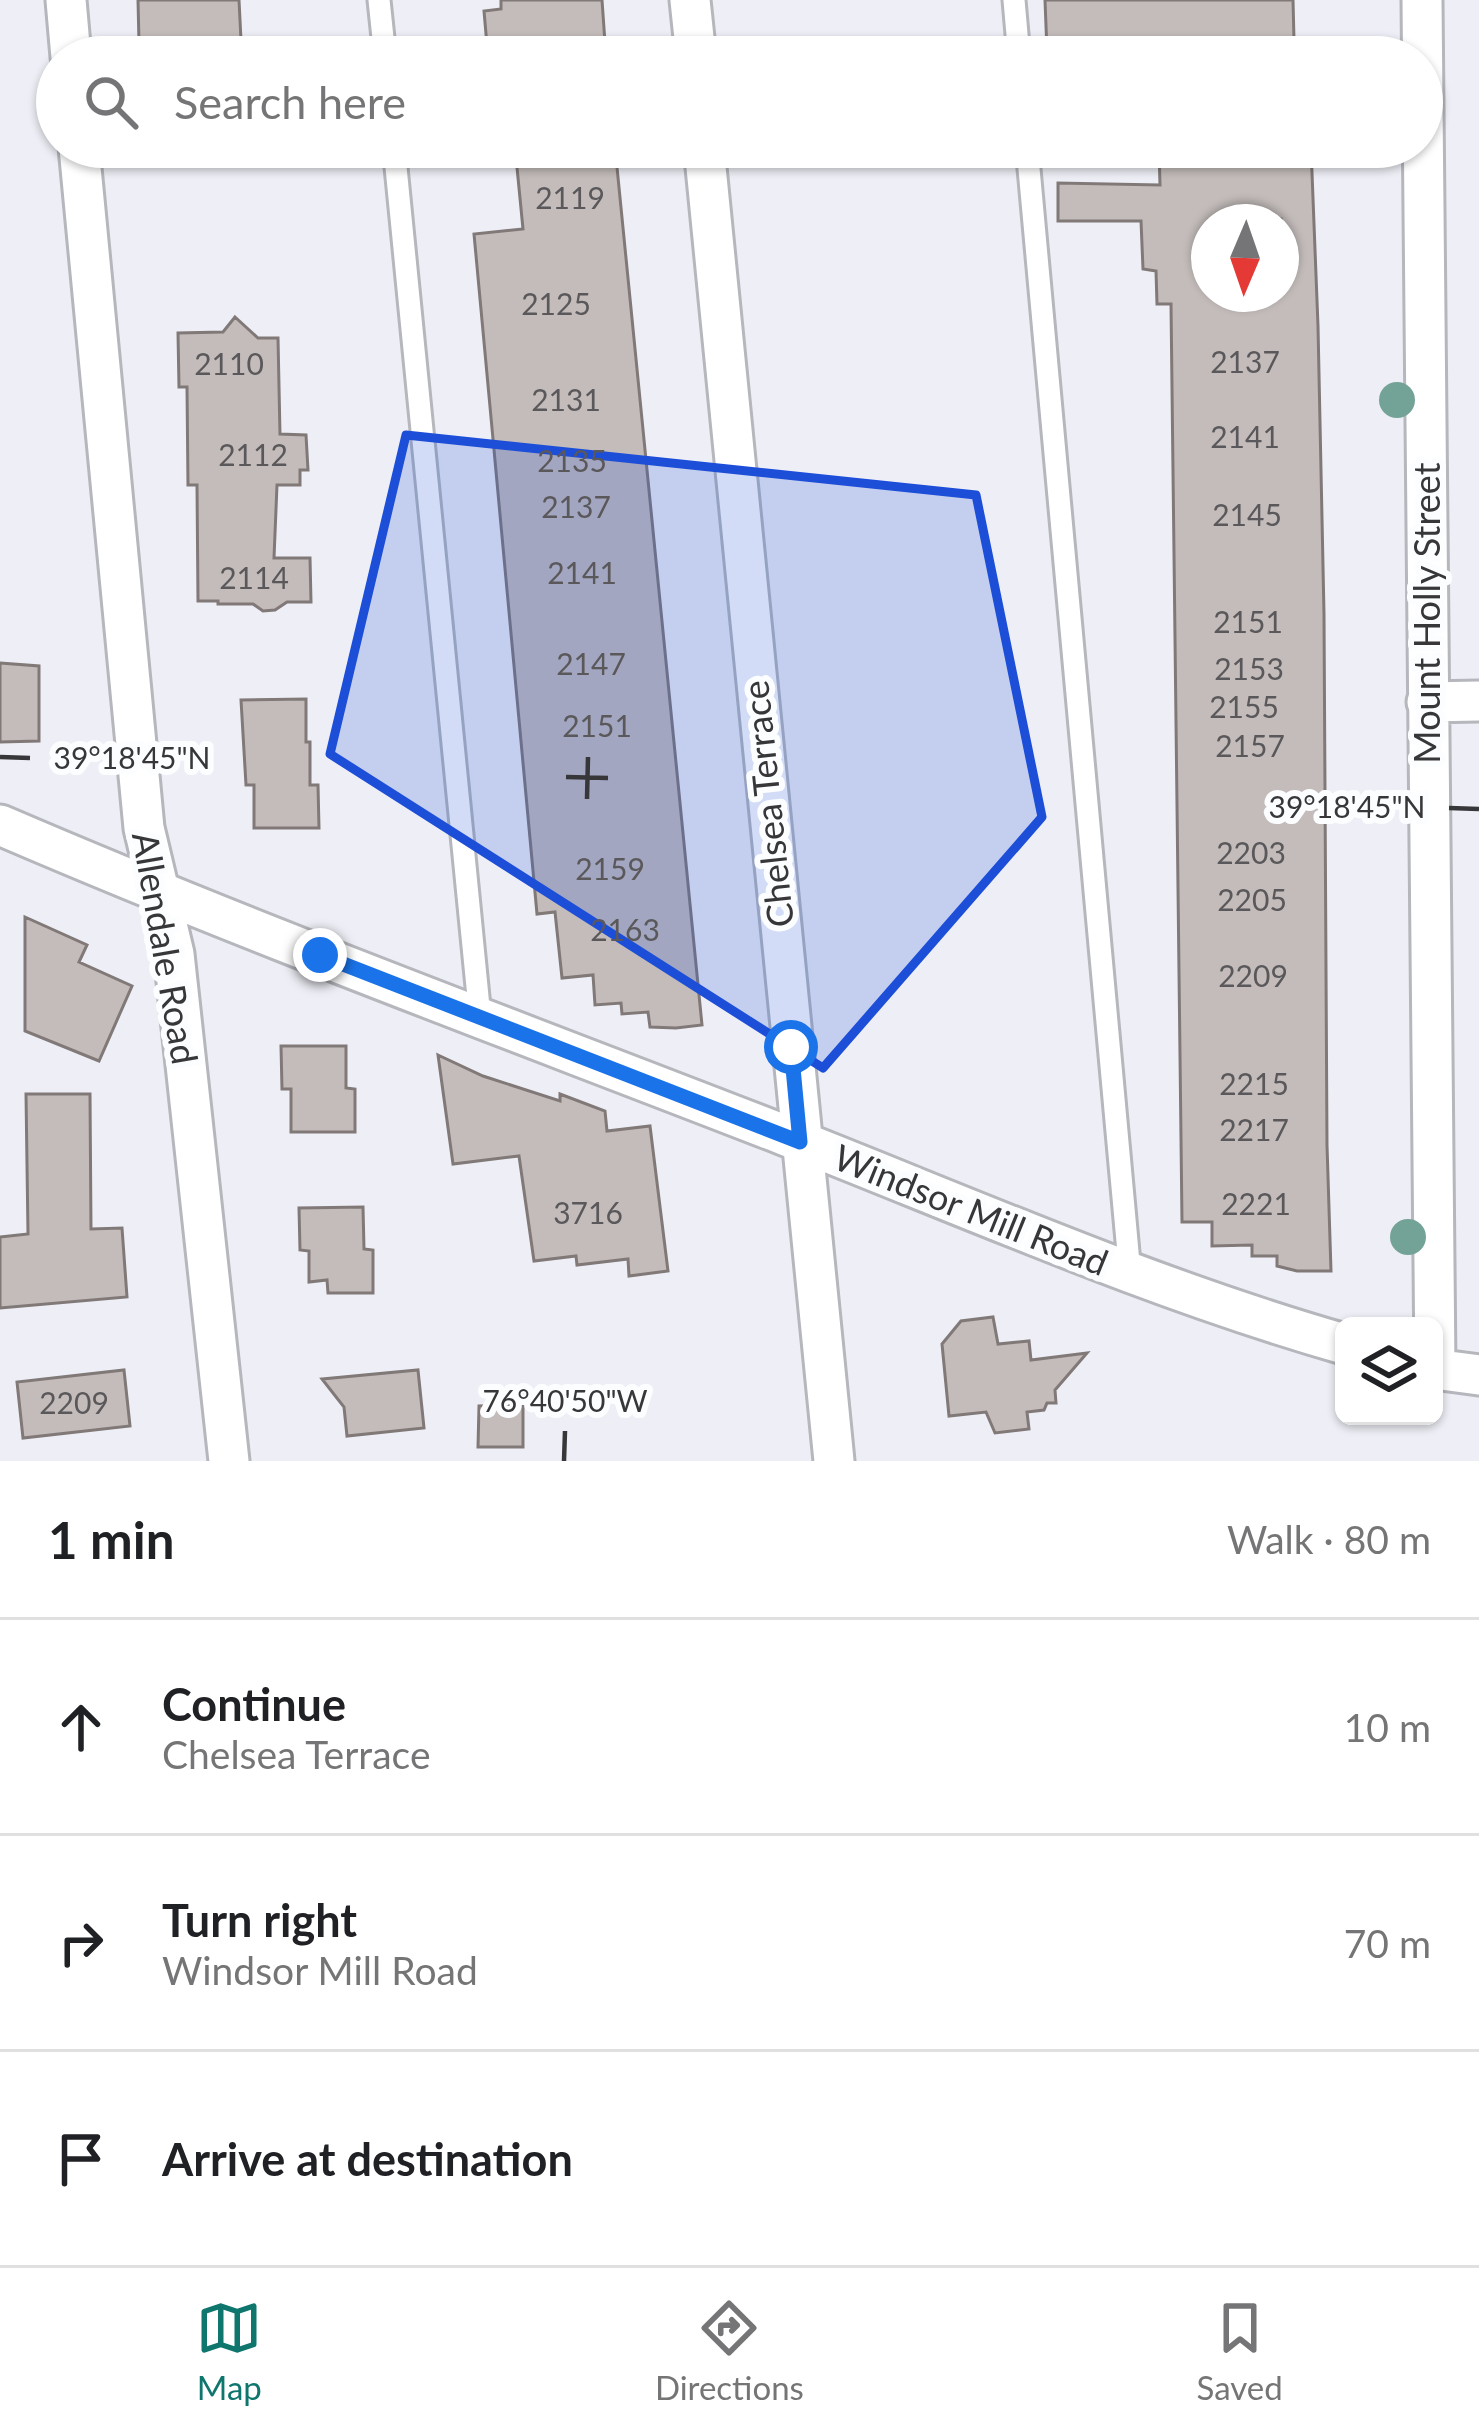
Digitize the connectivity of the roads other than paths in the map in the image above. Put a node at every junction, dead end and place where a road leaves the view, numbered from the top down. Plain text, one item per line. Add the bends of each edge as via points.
1 (65, 0) edge
2 (380, 0) edge
3 (690, 0) edge
4 (1014, 0) edge
5 (1422, 0) edge
6 (69, 36) edge
7 (383, 36) edge
8 (693, 36) edge
9 (1017, 36) edge
10 (1422, 36) edge
11 (82, 168) edge
12 (396, 168) edge
13 (706, 168) edge
14 (1029, 168) edge
15 (1423, 168) edge
16 (1479, 701) edge
17 (1427, 702) junction
18 (0, 825) edge
19 (160, 894) junction
20 (479, 1017) junction
21 (800, 1142) junction
22 (1130, 1274) junction
23 (1433, 1317) edge
24 (1335, 1340) edge
25 (1443, 1370) edge
26 (1479, 1375) edge
27 (229, 1461) edge
28 (834, 1461) edge

1 - 6 street
2 - 7 lane
3 - 8 street
4 - 9 lane
5 - 10 street, Mount Holly Street
11 - 19 street, Allendale Road via 144,828
12 - 20 lane
13 - 21 street, Chelsea Terrace
14 - 22 lane
15 - 17 street, Mount Holly Street
16 - 17 street
17 - 23 street, Mount Holly Street
18 - 19 street, Windsor Mill Road
19 - 20 street, Windsor Mill Road
19 - 27 street, Allendale Road via 174,954
20 - 21 street, Windsor Mill Road
21 - 22 street, Windsor Mill Road
21 - 28 street, Chelsea Terrace
22 - 24 street, Windsor Mill Road
25 - 26 street

